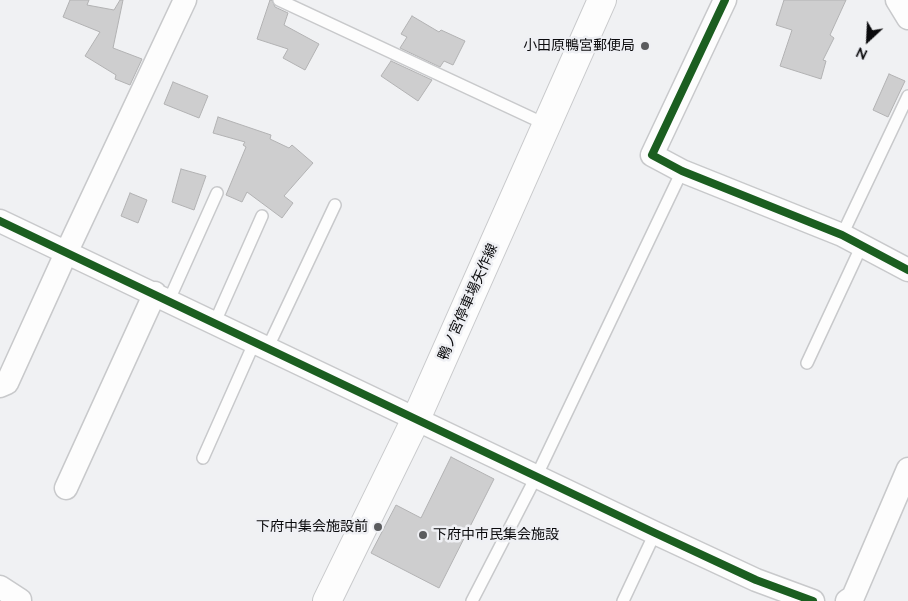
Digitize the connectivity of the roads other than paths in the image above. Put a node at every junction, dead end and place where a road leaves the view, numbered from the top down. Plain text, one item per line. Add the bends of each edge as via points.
1 (186, 0) edge
2 (279, 0) edge
3 (602, 0) edge
4 (724, 0) edge
5 (897, 0) edge
6 (908, 18) edge
7 (908, 96) edge
8 (547, 125) junction
9 (682, 171) junction
10 (217, 193) dead end
11 (335, 205) dead end
12 (262, 216) dead end
13 (0, 221) edge
14 (842, 235) junction
15 (862, 245) junction
16 (66, 251) junction
17 (908, 270) edge
18 (162, 297) junction
19 (215, 322) junction
20 (262, 344) junction
21 (807, 363) dead end
22 (0, 386) edge
23 (416, 418) junction
24 (203, 458) dead end
25 (908, 469) edge
26 (536, 477) junction
27 (66, 488) dead end
28 (655, 533) junction
29 (0, 587) edge
30 (20, 601) edge
31 (327, 601) edge
32 (472, 601) edge
33 (623, 601) edge
34 (813, 601) edge
35 (847, 601) edge

1 - 16 street
2 - 8 lane
3 - 8 main road, 鴨ノ宮停車場矢作線
4 - 9 street via 652,156
5 - 6 street
7 - 14 lane
8 - 23 main road, 鴨ノ宮停車場矢作線
9 - 14 street
9 - 26 lane
10 - 18 lane
11 - 20 lane
12 - 19 lane
13 - 16 street
14 - 15 street
15 - 17 street
15 - 21 lane
16 - 18 street
16 - 22 street via 7,383
18 - 19 street
18 - 27 street
19 - 20 street
20 - 23 street
20 - 24 lane
23 - 26 street
23 - 31 main road, 鴨ノ宮停車場矢作線
25 - 35 street via 854,597
26 - 28 street
26 - 32 lane
28 - 33 lane
28 - 34 street via 756,580
29 - 30 street

